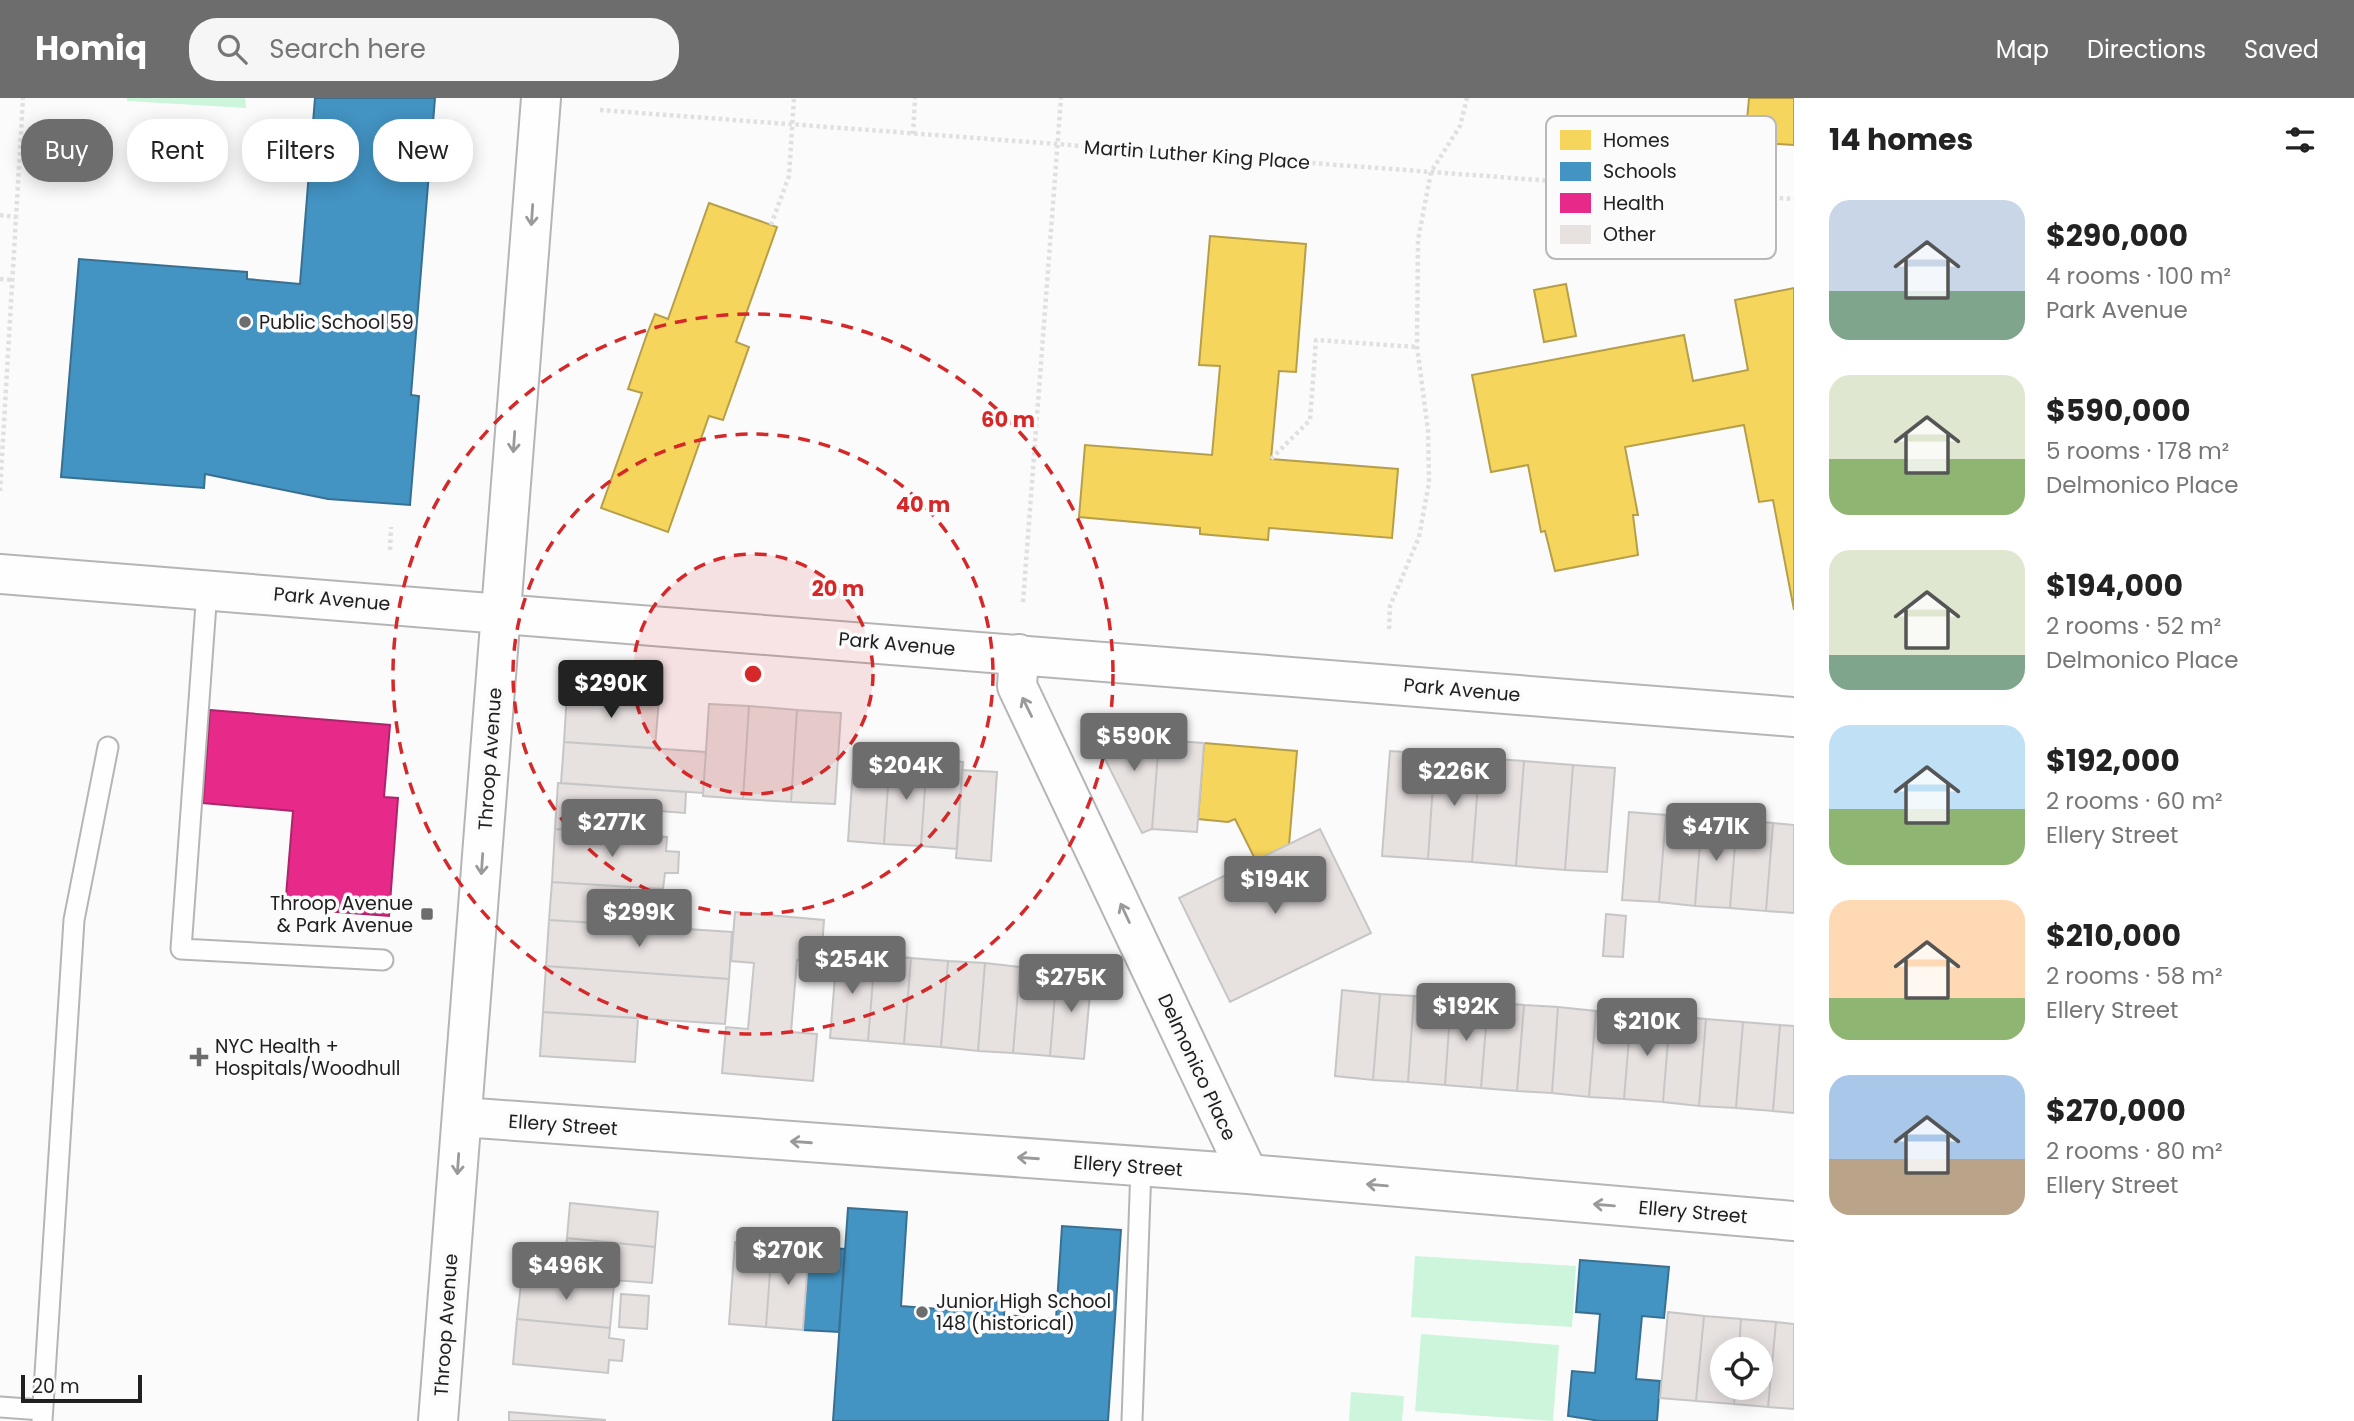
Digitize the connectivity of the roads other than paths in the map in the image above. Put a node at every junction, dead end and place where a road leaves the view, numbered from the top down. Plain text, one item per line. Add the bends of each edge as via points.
1 (541, 98) edge
2 (0, 574) edge
3 (207, 590) junction
4 (501, 613) junction
5 (1019, 654) junction
6 (1794, 717) edge
7 (108, 747) dead end
8 (383, 960) dead end
9 (462, 1117) junction
10 (1141, 1167) junction
11 (1248, 1174) junction
12 (1794, 1221) edge
13 (0, 1407) edge
14 (42, 1415) edge
15 (438, 1421) edge
16 (1132, 1421) edge

1 -> 4 street, Throop Avenue
2 - 3 street, Park Avenue
3 - 4 street, Park Avenue
3 - 8 lane via 181,949
4 - 5 street, Park Avenue
4 -> 9 street, Throop Avenue
5 - 6 street, Park Avenue
11 -> 5 street, Delmonico Place via 1017,685
7 - 14 lane via 74,920
10 -> 9 street, Ellery Street
9 -> 15 street, Throop Avenue
10 - 11 street, Ellery Street
10 - 16 lane
12 -> 11 street, Ellery Street
13 - 14 lane

